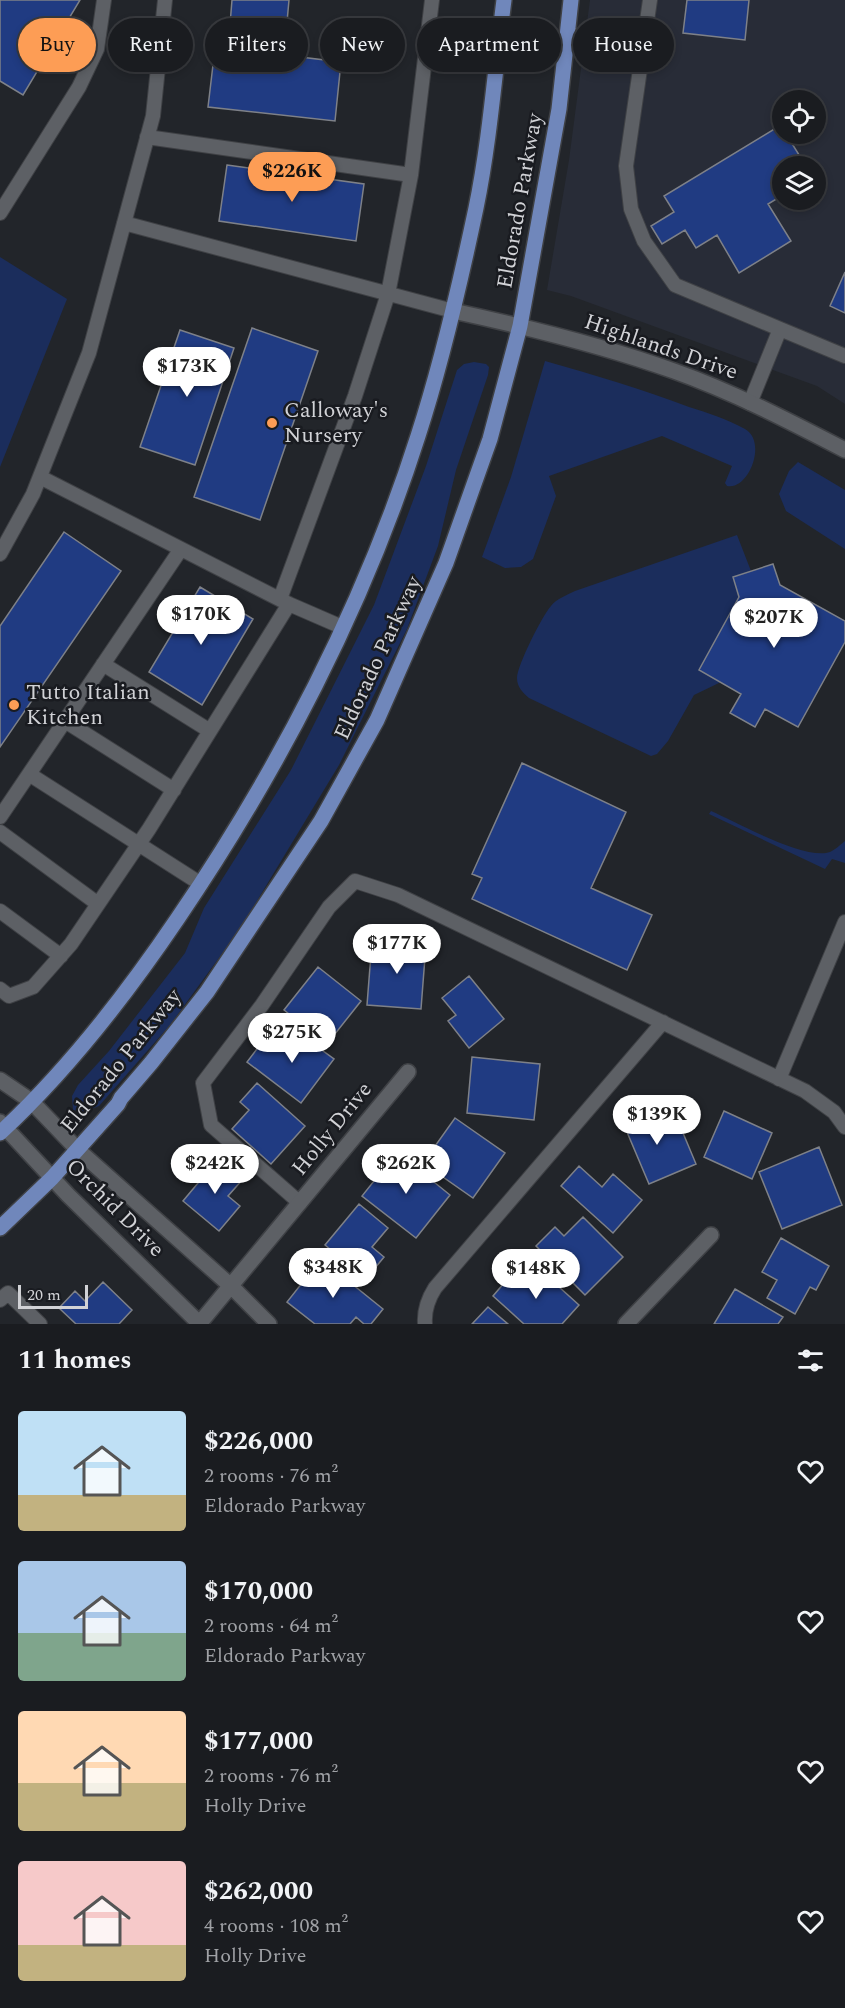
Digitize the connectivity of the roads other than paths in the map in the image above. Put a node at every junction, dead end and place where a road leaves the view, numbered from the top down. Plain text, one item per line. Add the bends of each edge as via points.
1 (104, 0) edge
2 (165, 0) edge
3 (432, 0) edge
4 (504, 0) edge
5 (571, 0) edge
6 (650, 0) edge
7 (648, 18) edge
8 (567, 34) junction
9 (573, 35) edge
10 (641, 72) edge
11 (147, 137) junction
12 (411, 175) junction
13 (0, 213) edge
14 (124, 224) junction
15 (388, 294) junction
16 (453, 311) junction
17 (520, 326) junction
18 (780, 328) junction
19 (845, 356) edge
20 (750, 403) junction
21 (845, 450) edge
22 (40, 477) junction
23 (181, 549) junction
24 (0, 554) edge
25 (284, 601) junction
26 (342, 627) junction
27 (103, 664) junction
28 (65, 721) junction
29 (210, 731) junction
30 (29, 774) junction
31 (174, 790) junction
32 (0, 817) edge
33 (0, 832) edge
34 (138, 845) junction
35 (201, 884) junction
36 (98, 904) junction
37 (0, 911) edge
38 (845, 922) edge
39 (61, 956) junction
40 (0, 988) edge
41 (663, 1022) junction
42 (408, 1072) dead end
43 (779, 1078) junction
44 (0, 1080) edge
45 (31, 1101) junction
46 (845, 1127) edge
47 (2, 1128) edge
48 (78, 1150) junction
49 (52, 1178) junction
50 (300, 1203) junction
51 (0, 1228) edge
52 (711, 1235) dead end
53 (232, 1287) junction
54 (0, 1300) edge
55 (40, 1324) edge
56 (200, 1324) edge
57 (269, 1324) edge
58 (425, 1324) edge
59 (626, 1324) edge

1 - 13 lane via 97,49 84,78
2 - 11 lane via 153,116
3 - 12 lane
4 - 16 main road, Eldorado Parkway via 477,205
5 - 8 main road, Eldorado Parkway
6 - 7 lane
8 - 9 lane
8 - 17 main road, Eldorado Parkway via 559,109
10 - 18 lane via 626,166 631,209 644,241 675,285
11 - 12 lane
11 - 14 lane
12 - 15 lane
14 - 15 lane
14 - 22 lane via 89,353
15 - 16 lane
15 - 25 lane
16 - 17 street, Highlands Drive
16 - 26 main road, Eldorado Parkway via 418,436 376,551
17 - 20 street, Highlands Drive via 675,371
17 - 48 main road, Eldorado Parkway via 490,439 446,563 394,684 346,778 207,992
18 - 19 lane
18 - 20 lane
20 - 21 street, Highlands Drive
22 - 23 lane
22 - 24 lane
23 - 25 lane
23 - 27 lane
25 - 26 lane
25 - 29 lane
26 - 35 main road, Eldorado Parkway via 321,676 278,755
27 - 28 lane
27 - 29 lane
28 - 30 lane
28 - 31 lane
29 - 31 lane
30 - 32 lane
30 - 34 lane
31 - 34 lane
33 - 36 lane
34 - 35 lane
34 - 36 lane
35 - 45 main road, Eldorado Parkway via 140,973 66,1066
36 - 39 lane
37 - 39 lane
38 - 43 lane
39 - 40 lane via 33,987 9,996
41 - 43 lane
41 - 50 lane via 398,895 355,881 329,908 203,1083 211,1125
41 - 58 lane via 435,1288 429,1297
42 - 50 street, Holly Drive
43 - 46 lane via 834,1112
44 - 45 street, Orchid Drive
45 - 47 main road, Eldorado Parkway
45 - 48 street, Orchid Drive
47 - 49 street, Orchid Drive
48 - 49 main road, Eldorado Parkway
48 - 53 street, Orchid Drive
49 - 51 main road, Eldorado Parkway
49 - 56 street, Orchid Drive
50 - 53 street, Holly Drive
52 - 59 street
53 - 56 street, Holly Drive
53 - 57 street, Orchid Drive
54 - 55 lane via 8,1293

